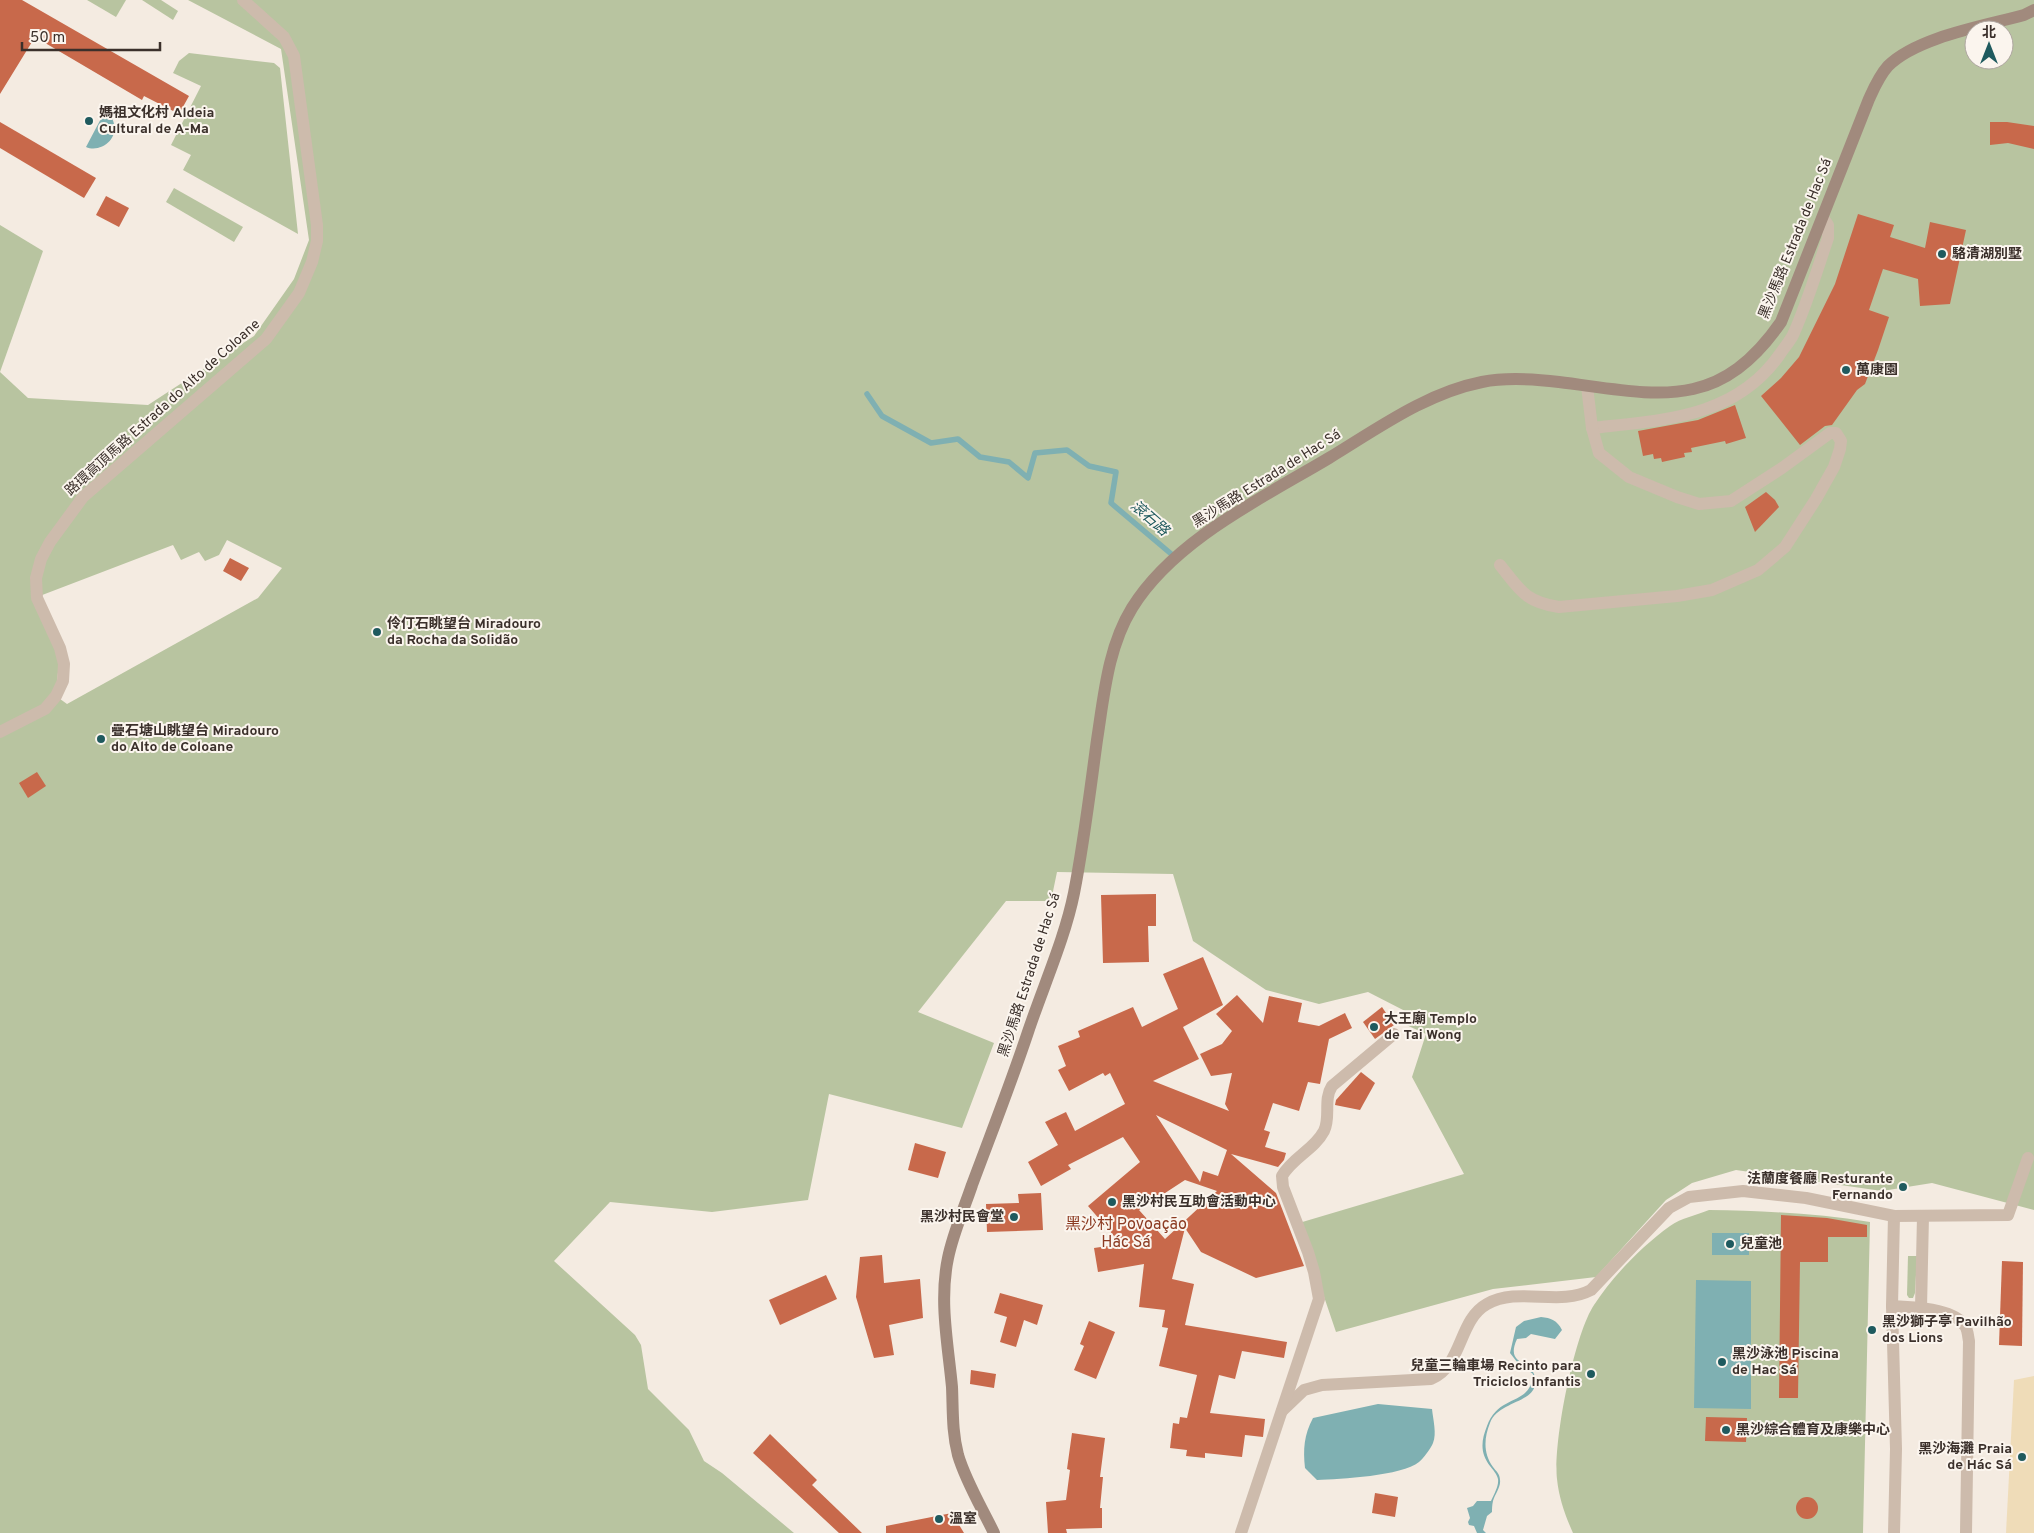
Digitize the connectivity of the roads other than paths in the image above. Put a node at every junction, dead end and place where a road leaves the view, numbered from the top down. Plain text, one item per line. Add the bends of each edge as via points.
1 (242, 0) edge
2 (2034, 10) edge
3 (1823, 218) junction
4 (1587, 386) junction
5 (1592, 428) junction
6 (1500, 564) dead end
7 (0, 732) edge
8 (1394, 1034) dead end
9 (2028, 1158) dead end
10 (1894, 1216) junction
11 (1923, 1216) junction
12 (1892, 1306) junction
13 (1921, 1308) junction
14 (1282, 1411) junction
15 (994, 1533) edge
16 (1241, 1533) edge
17 (1894, 1533) edge
18 (1966, 1533) edge

1 - 7 street, 路環高頂馬路 Estrada do Alto de Coloane via 284,37 294,56 317,225 312,262 299,293 266,339 83,497 50,542 40,559 36,578 37,598 60,648 64,664 63,681 45,709
2 - 3 main road, 黑沙馬路 Estrada de Hac Sá via 1934,40 1887,67 1871,94
3 - 4 main road, 黑沙馬路 Estrada de Hac Sá via 1781,322 1745,365 1728,377 1691,391 1655,392
3 - 5 street via 1828,226 1828,238 1792,336 1774,363 1753,385 1708,409 1659,420
4 - 5 street
4 - 15 main road, 黑沙馬路 Estrada de Hac Sá via 1506,379 1458,388 1433,398 1207,533 1167,566 1132,608 1118,638 1107,676 1071,906 961,1216 945,1274 953,1428 959,1457
5 - 6 street via 1599,453 1630,476 1700,504 1731,501 1830,434 1836,433 1841,441 1834,467 1785,546 1758,570 1712,590 1559,607 1530,599
8 - 14 street via 1332,1086 1328,1093 1325,1130 1282,1176 1283,1187 1314,1272 1319,1299
9 - 11 street via 2008,1215
10 - 11 street
10 - 12 street
10 - 14 street via 1806,1198 1743,1191 1690,1197 1669,1208 1591,1290 1582,1295 1513,1296 1498,1298 1484,1306 1473,1317 1451,1362 1440,1375 1322,1385 1304,1390
11 - 13 street
12 - 13 street
12 - 17 street via 1896,1449
13 - 18 street via 1939,1311 1966,1326 1969,1341
14 - 16 street

